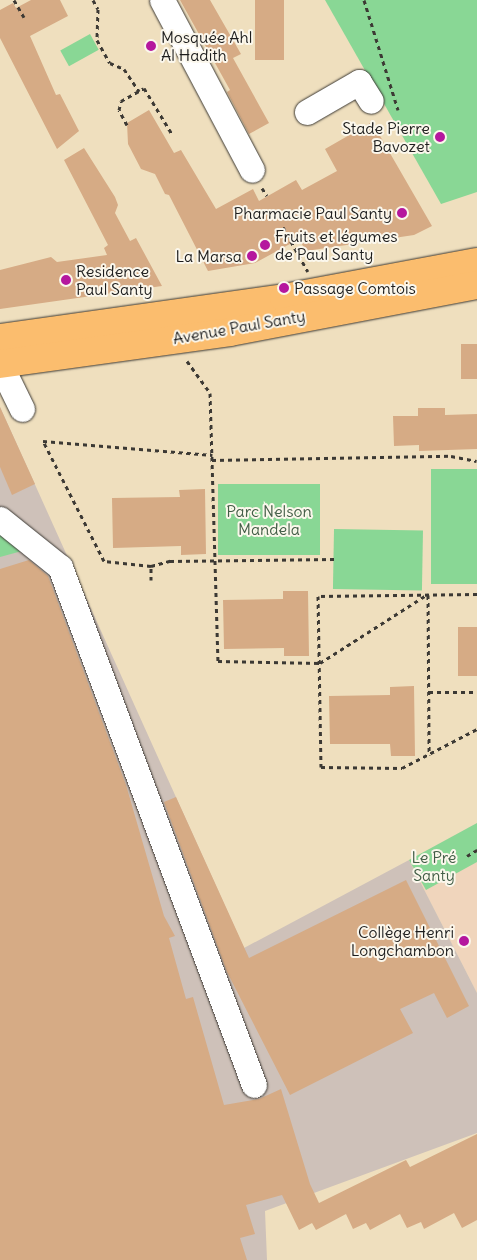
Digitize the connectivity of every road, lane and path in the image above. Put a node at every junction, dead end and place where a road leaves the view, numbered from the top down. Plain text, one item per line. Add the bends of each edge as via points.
1 (14, 0) edge
2 (93, 0) edge
3 (162, 0) edge
4 (364, 0) edge
5 (24, 17) dead end
6 (139, 91) junction
7 (371, 101) dead end
8 (398, 110) dead end
9 (307, 112) dead end
10 (127, 125) dead end
11 (172, 134) dead end
12 (252, 170) dead end
13 (284, 227) dead end
14 (477, 262) edge
15 (477, 285) edge
16 (320, 292) junction
17 (0, 338) edge
18 (186, 361) dead end
19 (0, 364) edge
20 (22, 409) dead end
21 (212, 455) junction
22 (212, 460) junction
23 (477, 461) edge
24 (0, 519) edge
25 (334, 559) dead end
26 (215, 561) junction
27 (150, 566) junction
28 (151, 580) dead end
29 (428, 594) junction
30 (477, 594) edge
31 (320, 663) junction
32 (429, 692) junction
33 (477, 692) edge
34 (477, 729) edge
35 (430, 755) junction
36 (477, 850) edge
37 (467, 856) dead end
38 (254, 1085) dead end

1 - 5 path
2 - 6 path via 98,9 97,40 110,63 124,69
3 - 12 street
4 - 8 path
6 - 10 path via 121,101 120,117
6 - 11 path via 144,88
7 - 9 street via 359,82
13 - 16 path
14 - 16 main road, Avenue Paul Santy
15 - 19 main road, Avenue Paul Santy via 230,332
16 - 17 main road, Avenue Paul Santy
18 - 21 path via 210,393
19 - 20 street
21 - 22 path
21 - 27 path via 43,441 104,561
22 - 23 path via 451,456
22 - 26 path
24 - 38 street via 60,567
25 - 26 path
26 - 27 path via 170,561
26 - 31 path via 218,661
27 - 28 path
29 - 30 path
29 - 31 path
29 - 31 path via 318,596
29 - 32 path
31 - 35 path via 321,767 402,768
32 - 33 path
32 - 35 path
34 - 35 path
36 - 37 path

